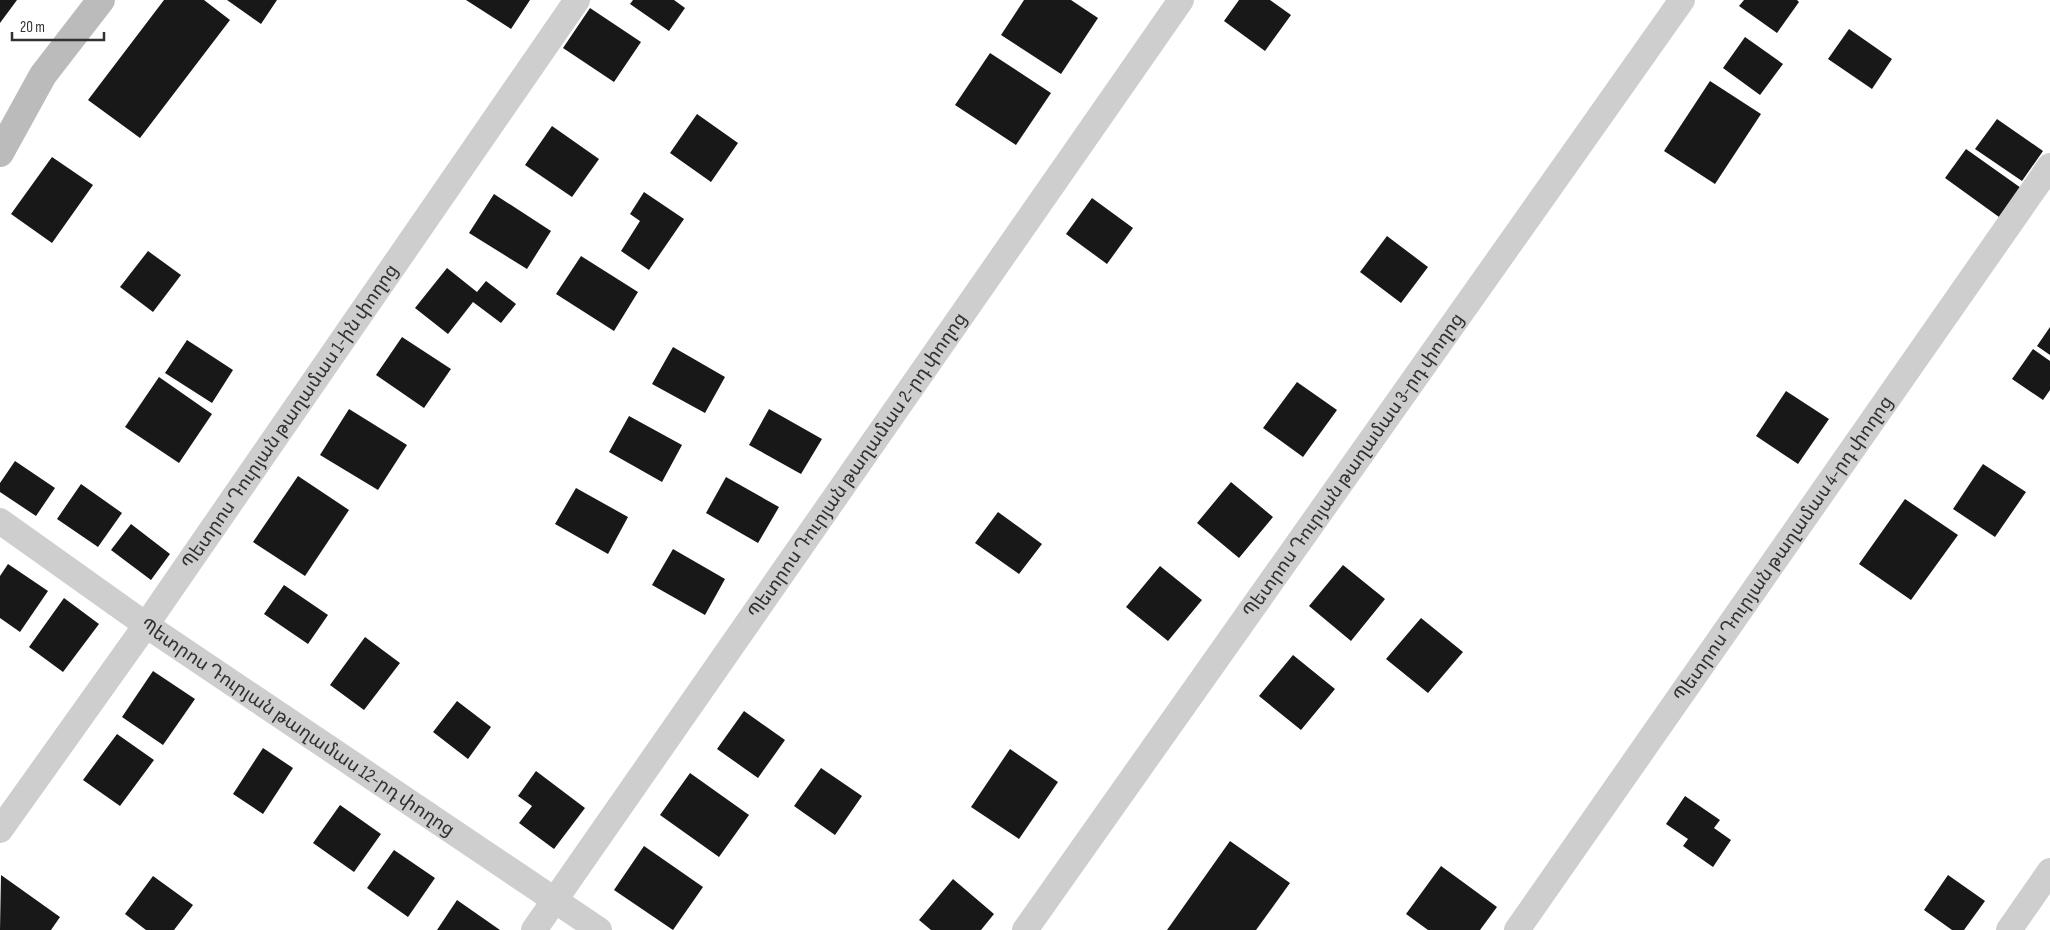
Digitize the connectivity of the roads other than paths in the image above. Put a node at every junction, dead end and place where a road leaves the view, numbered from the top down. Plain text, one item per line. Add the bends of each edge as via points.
1 (101, 0) edge
2 (577, 0) edge
3 (1182, 0) edge
4 (1682, 0) edge
5 (0, 153) edge
6 (2050, 166) edge
7 (0, 521) edge
8 (146, 625) junction
9 (0, 830) edge
10 (2050, 871) edge
11 (554, 899) junction
12 (534, 930) edge
13 (599, 930) edge
14 (1025, 930) edge
15 (1517, 930) edge
16 (2009, 930) edge

1 - 5 main road via 43,75
2 - 8 street, Պետրոս Դուրյան թաղամաս 1-ին փողոց
3 - 11 street, Պետրոս Դուրյան թաղամաս 2-րդ փողոց
4 - 14 street, Պետրոս Դուրյան թաղամաս 3-րդ փողոց
6 - 15 street, Պետրոս Դուրյան թաղամաս 4-րդ փողոց
7 - 8 street, Պետրոս Դուրյան թաղամաս 12-րդ փողոց
8 - 9 street, Պետրոս Դուրյան թաղամաս 1-ին փողոց
8 - 11 street, Պետրոս Դուրյան թաղամաս 12-րդ փողոց
10 - 16 street
11 - 12 street, Պետրոս Դուրյան թաղամաս 2-րդ փողոց
11 - 13 street, Պետրոս Դուրյան թաղամաս 12-րդ փողոց

